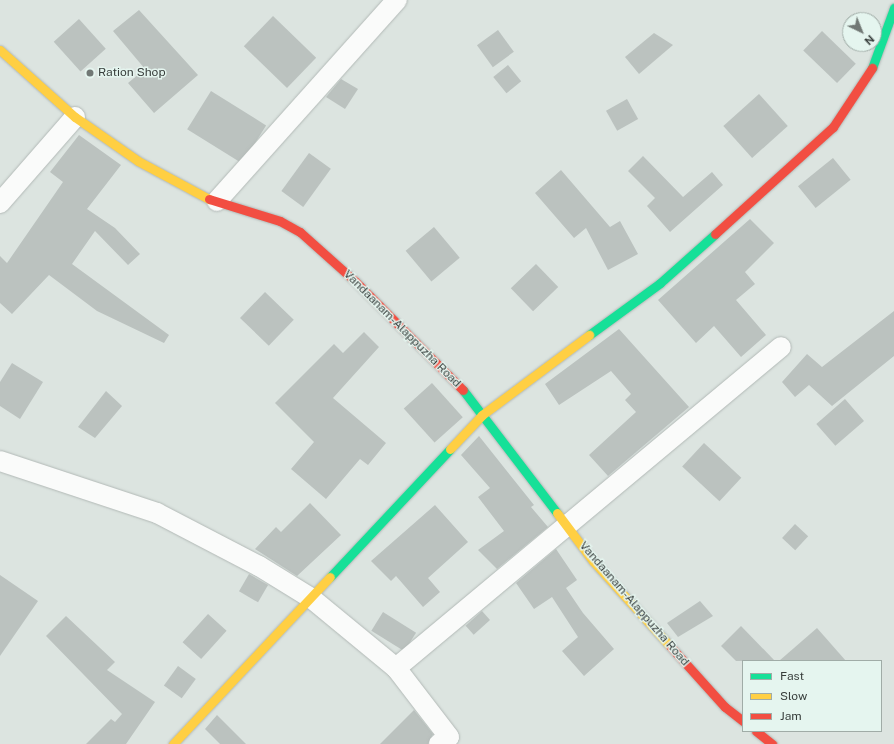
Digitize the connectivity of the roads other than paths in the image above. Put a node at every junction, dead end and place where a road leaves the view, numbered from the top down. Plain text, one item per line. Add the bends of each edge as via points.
1 (397, 0) edge
2 (894, 8) edge
3 (0, 50) edge
4 (75, 117) junction
5 (217, 202) junction
6 (0, 203) edge
7 (781, 347) dead end
8 (482, 415) junction
9 (0, 461) edge
10 (565, 524) junction
11 (311, 598) junction
12 (396, 668) junction
13 (742, 720) edge
14 (757, 732) edge
15 (173, 744) edge
16 (439, 744) edge
17 (772, 744) edge

1 - 5 street
2 - 8 main road via 875,64 833,127 660,283
3 - 4 main road, Vandaanam-Alappuzha Road
4 - 5 main road, Vandaanam-Alappuzha Road via 138,161 202,197
4 - 6 street
5 - 8 main road, Vandaanam-Alappuzha Road via 280,221 300,232 356,282 457,382
7 - 10 street via 634,471
8 - 10 main road, Vandaanam-Alappuzha Road
8 - 11 main road
9 - 11 street via 157,513 259,566
10 - 12 street
10 - 13 main road, Vandaanam-Alappuzha Road via 599,567 725,707
11 - 12 street
11 - 15 main road
12 - 16 street via 449,737
14 - 17 main road

